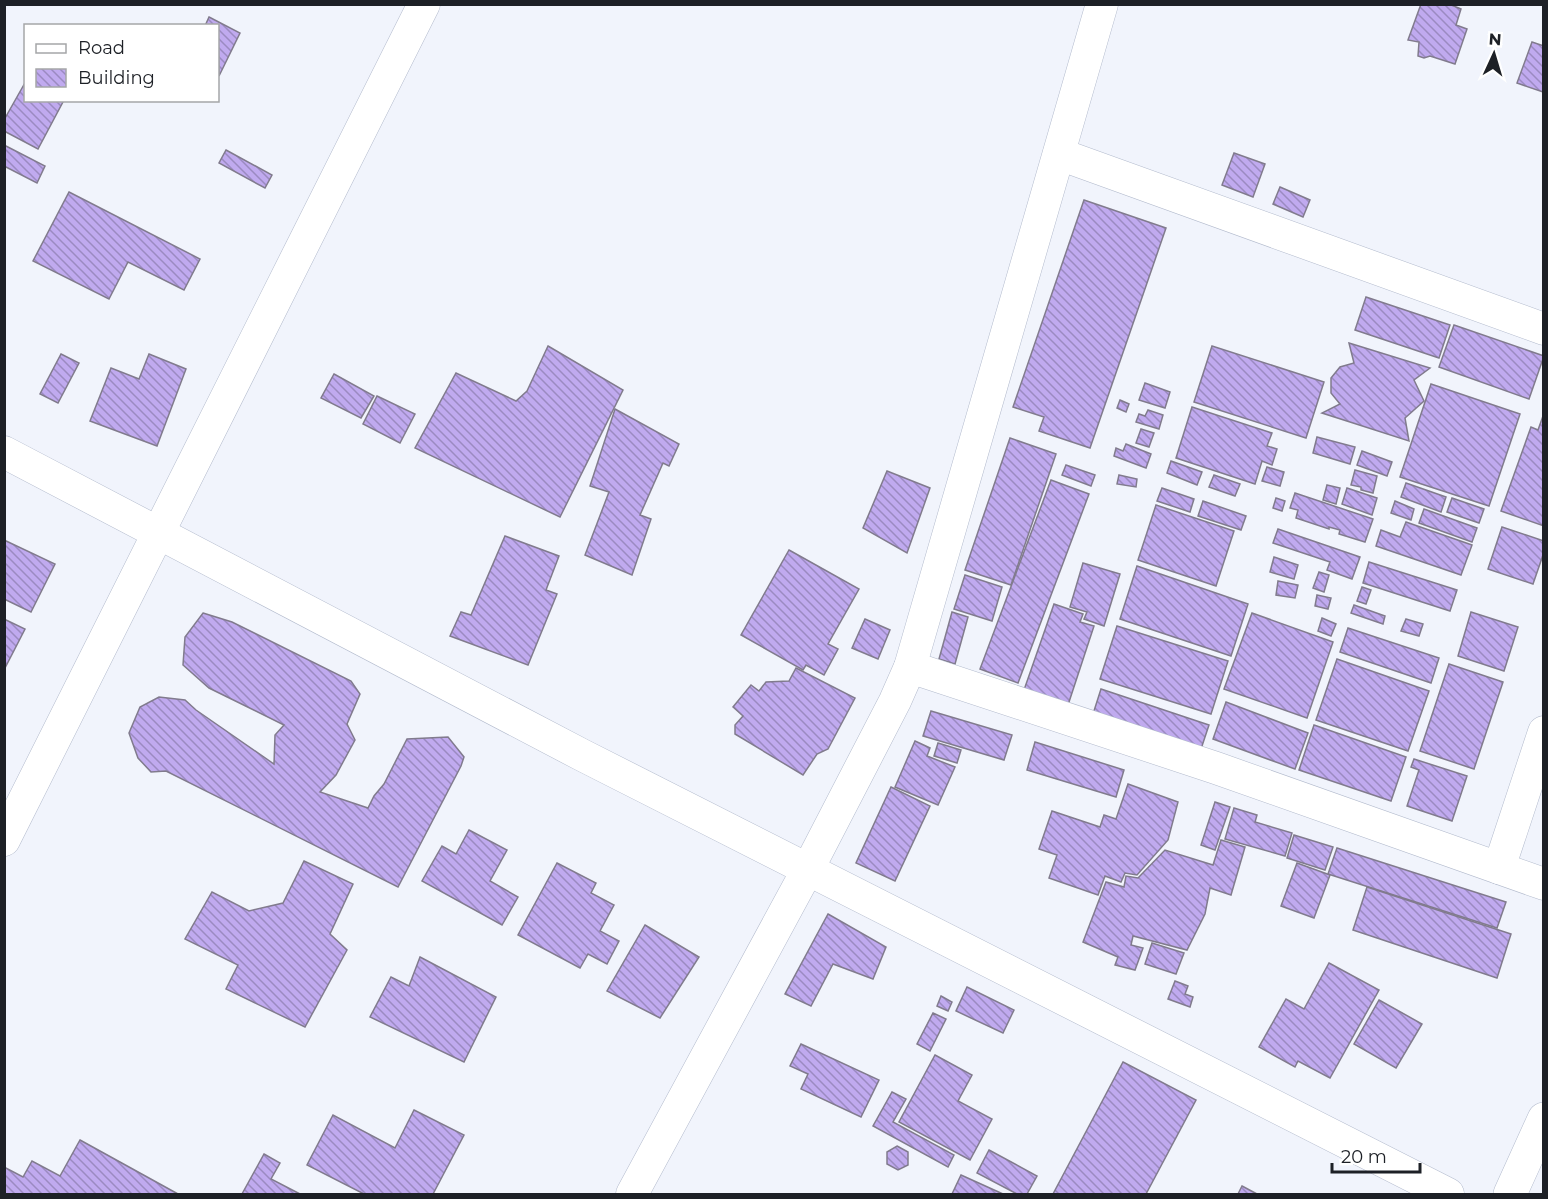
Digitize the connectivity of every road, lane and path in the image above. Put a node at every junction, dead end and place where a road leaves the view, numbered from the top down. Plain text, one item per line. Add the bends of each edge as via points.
1 (424, 4) edge
2 (1102, 4) edge
3 (1059, 154) junction
4 (1544, 329) edge
5 (4, 452) edge
6 (158, 533) junction
7 (910, 667) junction
8 (1544, 732) edge
9 (4, 840) edge
10 (1499, 868) junction
11 (808, 870) junction
12 (1544, 884) edge
13 (1544, 1119) edge
14 (632, 1194) edge
15 (1448, 1194) edge
16 (1510, 1194) edge

1 - 6 street
2 - 3 street
3 - 4 street
3 - 7 street
5 - 6 street
6 - 9 street
6 - 11 street
7 - 10 street via 1216,768
7 - 11 street
8 - 10 street
10 - 12 street
11 - 14 street
11 - 15 street
13 - 16 main road

